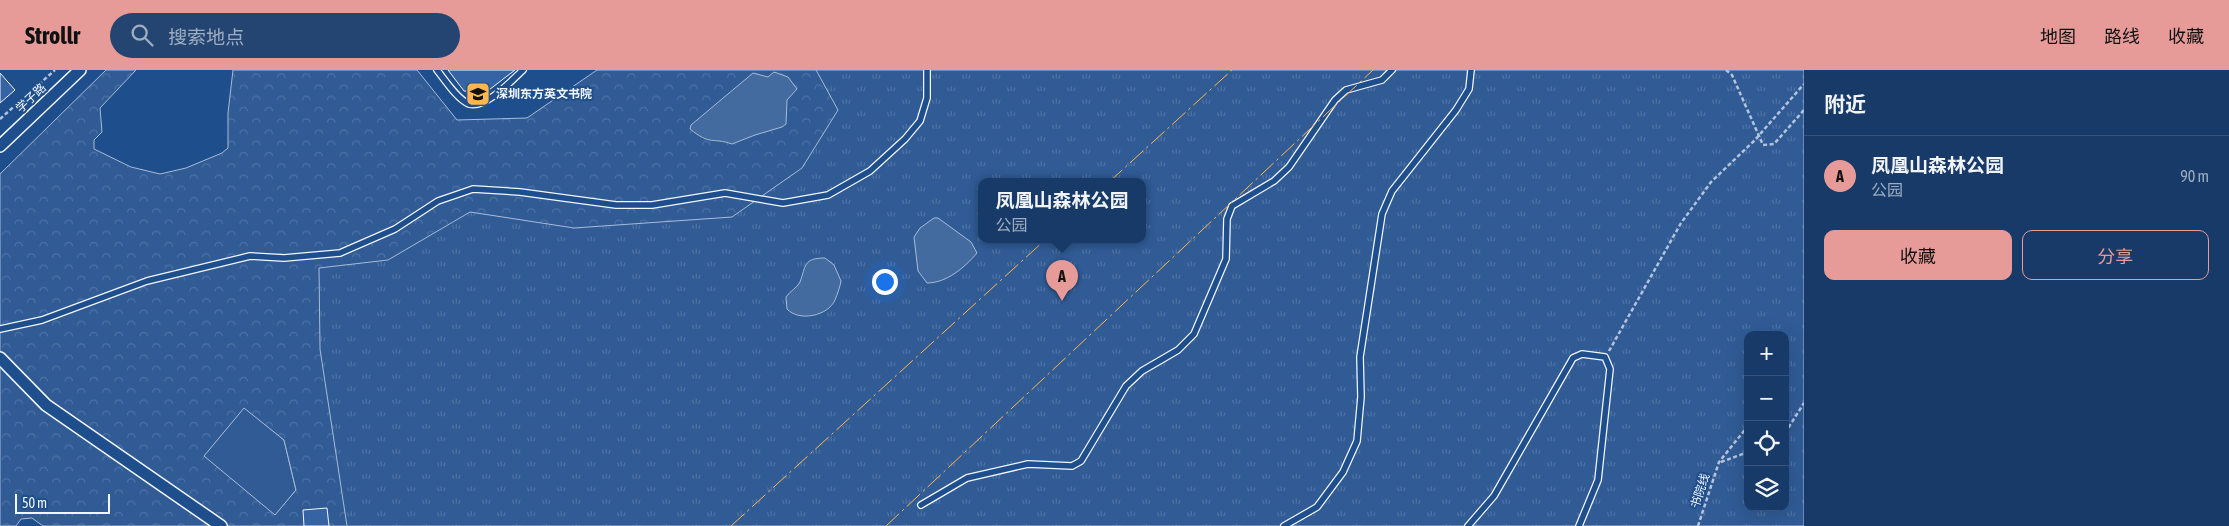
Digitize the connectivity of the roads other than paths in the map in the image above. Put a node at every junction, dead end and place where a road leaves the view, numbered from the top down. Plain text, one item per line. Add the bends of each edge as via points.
1 (80, 70) edge
2 (437, 70) edge
3 (524, 70) edge
4 (927, 70) edge
5 (1392, 70) edge
6 (1471, 70) edge
7 (0, 146) edge
8 (0, 329) edge
9 (0, 358) edge
10 (921, 505) dead end
11 (221, 526) edge
12 (1284, 526) edge
13 (1468, 526) edge
14 (1579, 526) edge

1 - 7 street, 学子路
2 - 3 lane via 468,103 478,105
4 - 8 lane via 927,98 920,120 905,139 870,171 828,195 783,203 725,193 652,204 616,205 473,189 438,201 395,229 340,253 284,258 250,256 147,281 42,320
5 - 10 lane via 1382,80 1346,90 1335,100 1289,167 1274,181 1232,206 1227,219 1226,258 1194,334 1178,350 1142,371 1126,386 1081,461 1072,466 1028,464 967,478
6 - 12 lane via 1469,89 1392,191 1382,214 1360,357 1357,441 1343,472 1317,507
9 - 11 street via 46,405
13 - 14 lane via 1494,496 1573,358 1582,354 1605,357 1610,369 1598,480

